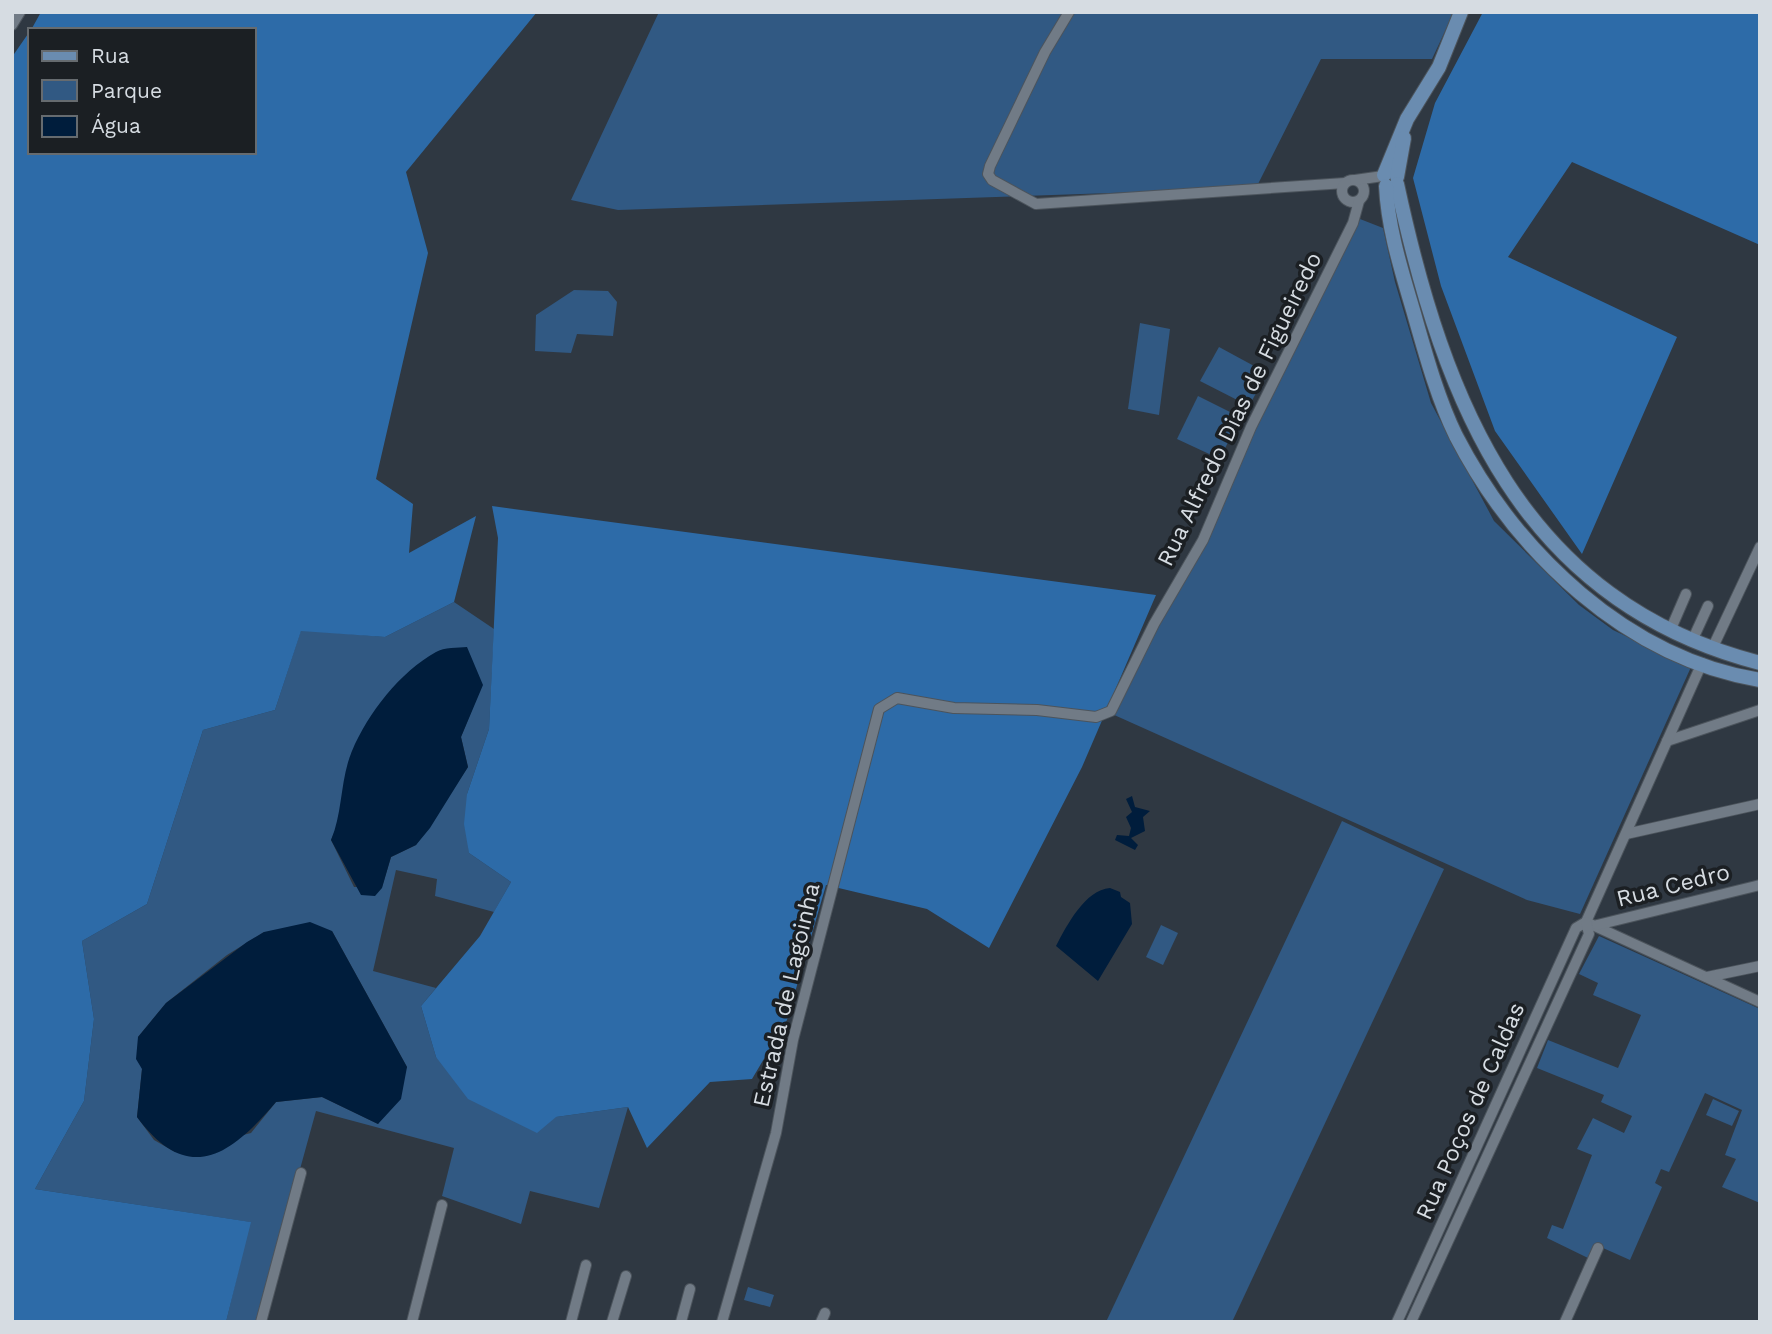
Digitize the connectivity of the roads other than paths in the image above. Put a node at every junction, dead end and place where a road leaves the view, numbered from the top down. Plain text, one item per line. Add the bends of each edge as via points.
1 (20, 12) edge
2 (1069, 12) edge
3 (1461, 12) edge
4 (12, 25) edge
5 (1389, 181) junction
6 (1349, 182) junction
7 (1362, 197) junction
8 (1760, 547) edge
9 (1754, 572) edge
10 (1686, 594) dead end
11 (1708, 606) dead end
12 (1631, 608) junction
13 (1615, 618) junction
14 (1628, 627) junction
15 (1670, 631) junction
16 (1692, 641) junction
17 (1712, 649) junction
18 (1702, 663) junction
19 (1760, 663) edge
20 (1760, 680) edge
21 (908, 700) joint
22 (1760, 710) edge
23 (1667, 741) junction
24 (1760, 804) edge
25 (1626, 834) junction
26 (1760, 885) edge
27 (1592, 923) junction
28 (1760, 966) edge
29 (1707, 977) junction
30 (1760, 1002) edge
31 (301, 1173) dead end
32 (442, 1205) dead end
33 (1598, 1248) dead end
34 (586, 1265) dead end
35 (626, 1276) dead end
36 (691, 1289) dead end
37 (261, 1322) edge
38 (412, 1322) edge
39 (571, 1322) edge
40 (612, 1322) edge
41 (681, 1322) edge
42 (722, 1322) edge
43 (1397, 1322) edge
44 (1411, 1322) edge
45 (1565, 1322) edge

1 - 4 street
2 - 6 street via 990,166 992,180 1036,204
3 - 5 main road via 1439,67 1408,120
5 - 6 street
5 - 7 street
5 - 12 main road via 1449,362 1488,456 1531,521 1561,554
5 - 13 main road via 1394,243 1425,353 1456,435 1504,513 1543,559
6 - 7 street via 1362,184
6 - 7 street via 1343,197 1350,202
7 - 21 street, Rua Alfredo Dias de Figueiredo via 1251,427 1203,540 1111,711 1096,717 1074,712 954,708
8 - 9 street
9 - 17 street
10 - 15 street
11 - 16 street
12 - 13 main road
12 - 14 main road
12 - 15 main road
13 - 14 main road
14 - 18 main road
15 - 16 main road
16 - 17 main road
17 - 19 main road
18 - 20 main road
18 - 23 street, Rua Poços de Caldas
21 - 42 street, Estrada de Lagoinha via 890,700 877,713 793,1040 776,1133
22 - 23 street
23 - 25 street, Rua Poços de Caldas
24 - 25 street
25 - 27 street, Rua Poços de Caldas
26 - 27 street, Rua Cedro
27 - 29 street
27 - 43 street, Rua Poços de Caldas via 1576,928
27 - 44 street, Rua Poços de Caldas
28 - 29 street
29 - 30 street
31 - 37 street
32 - 38 street
33 - 45 street
34 - 39 street
35 - 40 street
36 - 41 street

